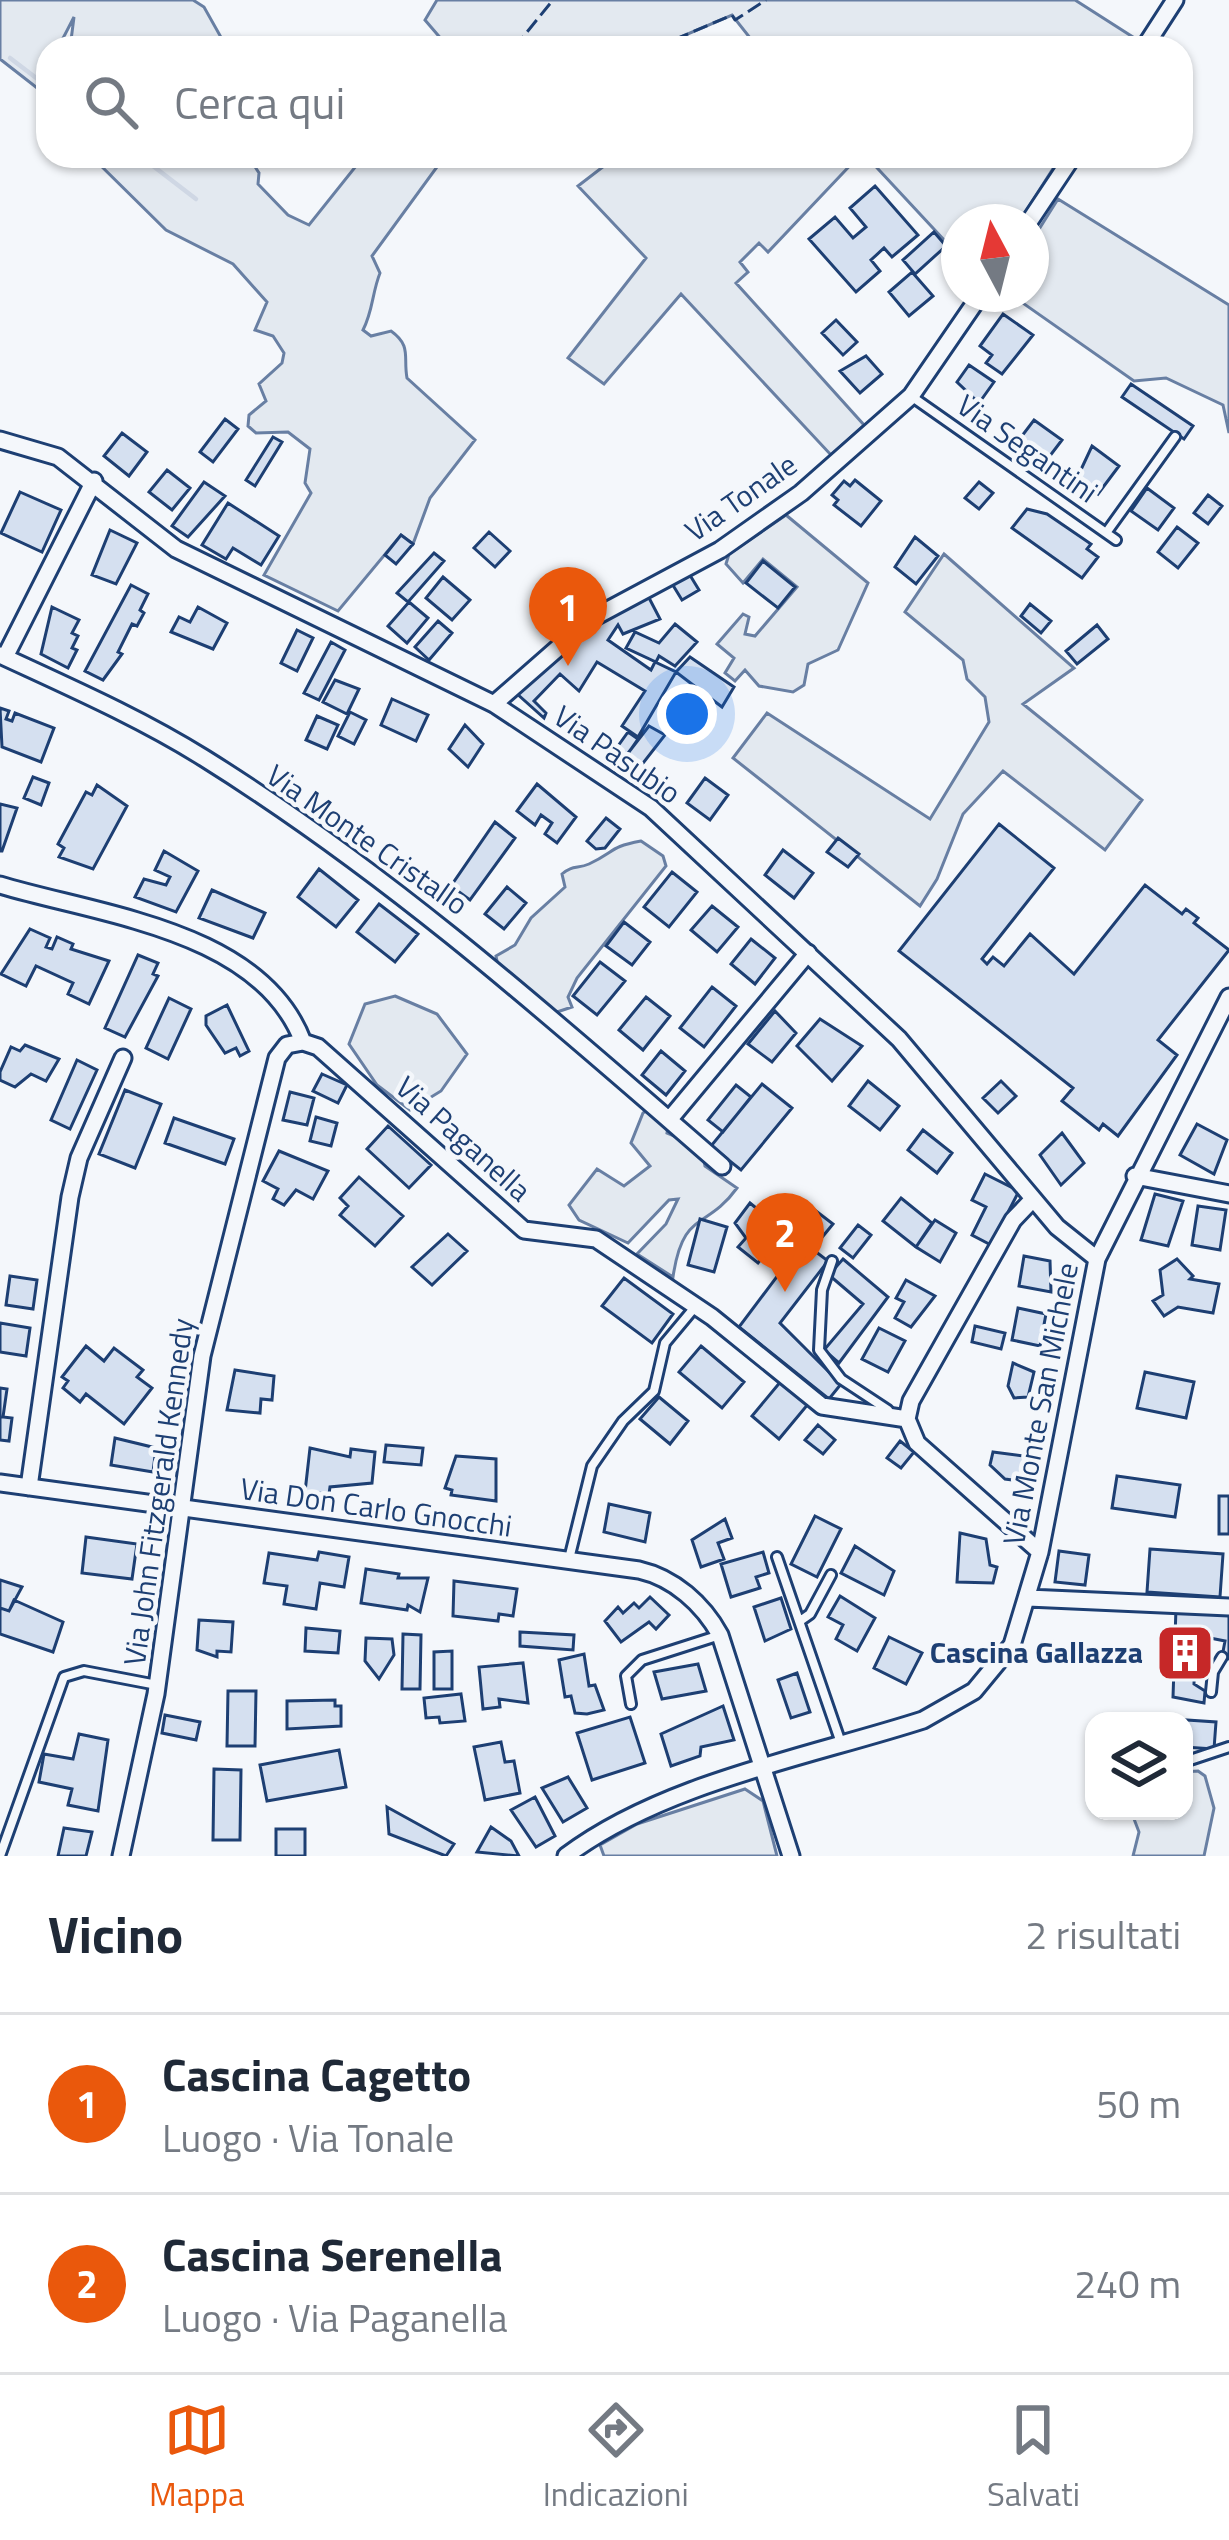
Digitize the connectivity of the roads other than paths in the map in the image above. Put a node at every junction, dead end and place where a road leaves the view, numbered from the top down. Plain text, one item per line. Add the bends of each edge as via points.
1 (1175, 0) edge
2 (1152, 36) edge
3 (1064, 168) edge
4 (1041, 204) edge
5 (969, 312) edge
6 (911, 396) junction
7 (1175, 437) dead end
8 (0, 440) edge
9 (94, 481) junction
10 (1106, 533) junction
11 (1116, 540) dead end
12 (3, 656) edge
13 (494, 704) junction
14 (0, 885) edge
15 (808, 953) junction
16 (1229, 998) edge
17 (303, 1042) junction
18 (123, 1058) dead end
19 (669, 1120) junction
20 (722, 1166) dead end
21 (1136, 1176) junction
22 (1229, 1194) edge
23 (1033, 1199) junction
24 (1097, 1259) junction
25 (832, 1261) dead end
26 (696, 1306) junction
27 (907, 1419) junction
28 (0, 1483) edge
29 (29, 1487) junction
30 (181, 1509) junction
31 (1040, 1552) junction
32 (777, 1557) dead end
33 (569, 1561) junction
34 (831, 1575) dead end
35 (1028, 1598) junction
36 (1229, 1607) edge
37 (800, 1622) junction
38 (720, 1635) junction
39 (1222, 1657) dead end
40 (158, 1686) junction
41 (1211, 1692) dead end
42 (631, 1704) dead end
43 (842, 1745) junction
44 (1229, 1747) edge
45 (1193, 1759) edge
46 (765, 1770) junction
47 (0, 1856) edge
48 (121, 1856) edge
49 (566, 1856) edge
50 (791, 1856) edge

1 - 2 street
3 - 4 street
5 - 6 street, Via Tonale
6 - 10 lane, Via Segantini
6 - 13 street, Via Tonale via 801,493 720,550 591,619
7 - 10 lane
8 - 9 street, Via Pasubio via 58,457
9 - 12 street
9 - 13 street, Via Pasubio via 176,549
10 - 11 lane, Via Segantini
12 - 19 street, Via Monte Cristallo via 185,747 326,839 495,967
13 - 15 street, Via Pasubio via 651,808
14 - 17 street via 223,954 272,994
15 - 19 street
15 - 23 street, Via Pasubio via 899,1039
16 - 21 street, Via Monte San Michele
17 - 26 street, Via Paganella via 524,1230 588,1236
17 - 30 street, Via John Fitzgerald Kennedy via 277,1058 202,1356
18 - 29 street via 70,1197
19 - 20 street, Via Monte Cristallo
21 - 22 street
21 - 24 street, Via Monte San Michele
23 - 24 street, Via Pasubio
23 - 27 street via 1013,1220
24 - 31 street, Via Monte San Michele
25 - 27 lane via 819,1350 841,1379
26 - 27 street, Via Paganella via 823,1406
26 - 33 lane via 664,1343 654,1391 592,1466
27 - 31 street via 917,1443
28 - 29 street, Via Don Carlo Gnocchi
29 - 30 street, Via Don Carlo Gnocchi
30 - 33 street, Via Don Carlo Gnocchi
30 - 40 street, Via John Fitzgerald Kennedy
31 - 35 street, Via Monte San Michele
32 - 37 lane
33 - 38 street, Via Don Carlo Gnocchi via 663,1578 701,1607
34 - 37 lane
35 - 36 street
35 - 43 street, Via Monte San Michele via 1003,1661 974,1691 923,1720
37 - 43 lane
38 - 42 lane via 635,1664 626,1676
38 - 46 street, Via Don Carlo Gnocchi
39 - 41 lane
40 - 47 lane, Via John Fitzgerald Kennedy via 67,1674
40 - 48 street, Via John Fitzgerald Kennedy
43 - 46 street, Via Monte San Michele
44 - 45 lane
46 - 49 street, Via Monte San Michele via 661,1803
46 - 50 street, Via Don Carlo Gnocchi

